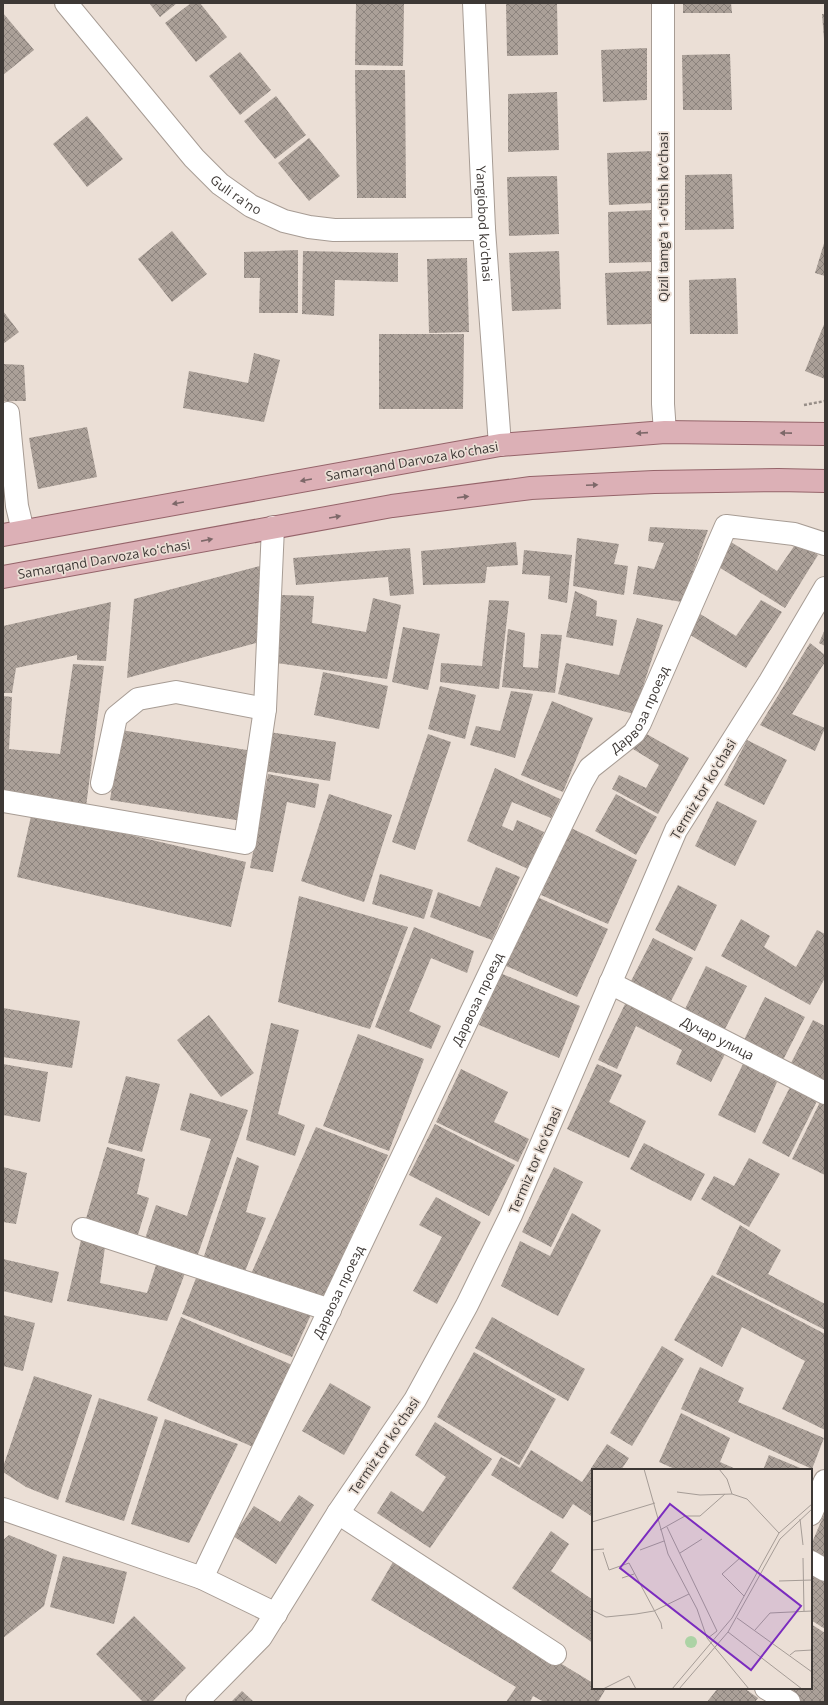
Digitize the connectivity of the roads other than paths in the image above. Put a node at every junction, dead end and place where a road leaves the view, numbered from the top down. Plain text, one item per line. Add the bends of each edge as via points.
1 (66, 3) edge
2 (474, 3) edge
3 (663, 3) edge
4 (484, 229) junction
5 (8, 413) dead end
6 (665, 432) junction
7 (825, 434) edge
8 (500, 445) junction
9 (825, 481) edge
10 (273, 527) junction
11 (13, 533) edge
12 (825, 544) edge
13 (3, 577) edge
14 (825, 588) edge
15 (265, 709) junction
16 (102, 783) dead end
17 (3, 800) edge
18 (610, 983) junction
19 (825, 1093) edge
20 (83, 1229) dead end
21 (330, 1310) junction
22 (825, 1481) edge
23 (3, 1509) edge
24 (812, 1512) edge
25 (338, 1513) junction
26 (812, 1563) edge
27 (825, 1570) edge
28 (202, 1578) junction
29 (276, 1614) junction
30 (556, 1654) dead end
31 (768, 1689) edge
32 (197, 1702) edge
33 (790, 1702) edge

1 - 4 street, Guli ra'no via 194,158 220,184 250,206 284,221 328,229
2 - 4 street, Yangiobod ko'chasi
3 - 6 street, Qizil tamg'a 1-o'tish ko'chasi via 662,404
4 - 8 street, Yangiobod ko'chasi
5 - 11 street via 18,506
7 -> 6 main road, Samarqand Darvoza koʻchasi
6 -> 8 main road, Samarqand Darvoza koʻchasi
8 -> 11 main road, Samarqand Darvoza koʻchasi
10 -> 9 main road, Samarqand Darvoza koʻchasi via 392,506 531,488 654,482
13 -> 10 main road, Samarqand Darvoza koʻchasi
10 - 15 street
12 - 21 street, Дарвоза проезд via 794,534 726,526 640,723 634,733 590,768 582,782
14 - 18 street, Termiz tor koʻchasi via 769,683 676,830
15 - 16 street via 176,692 138,700 116,717
15 - 17 street via 245,843
18 - 19 street, Дучар улица
18 - 25 street, Termiz tor koʻchasi via 511,1215 467,1305 415,1400
20 - 21 street
21 - 28 street, Дарвоза проезд
22 - 24 street
23 - 28 street
25 - 29 street, Termiz tor koʻchasi
25 - 30 street
26 - 27 street
28 - 29 street
29 - 32 street, Termiz tor koʻchasi via 261,1637
31 - 33 street

